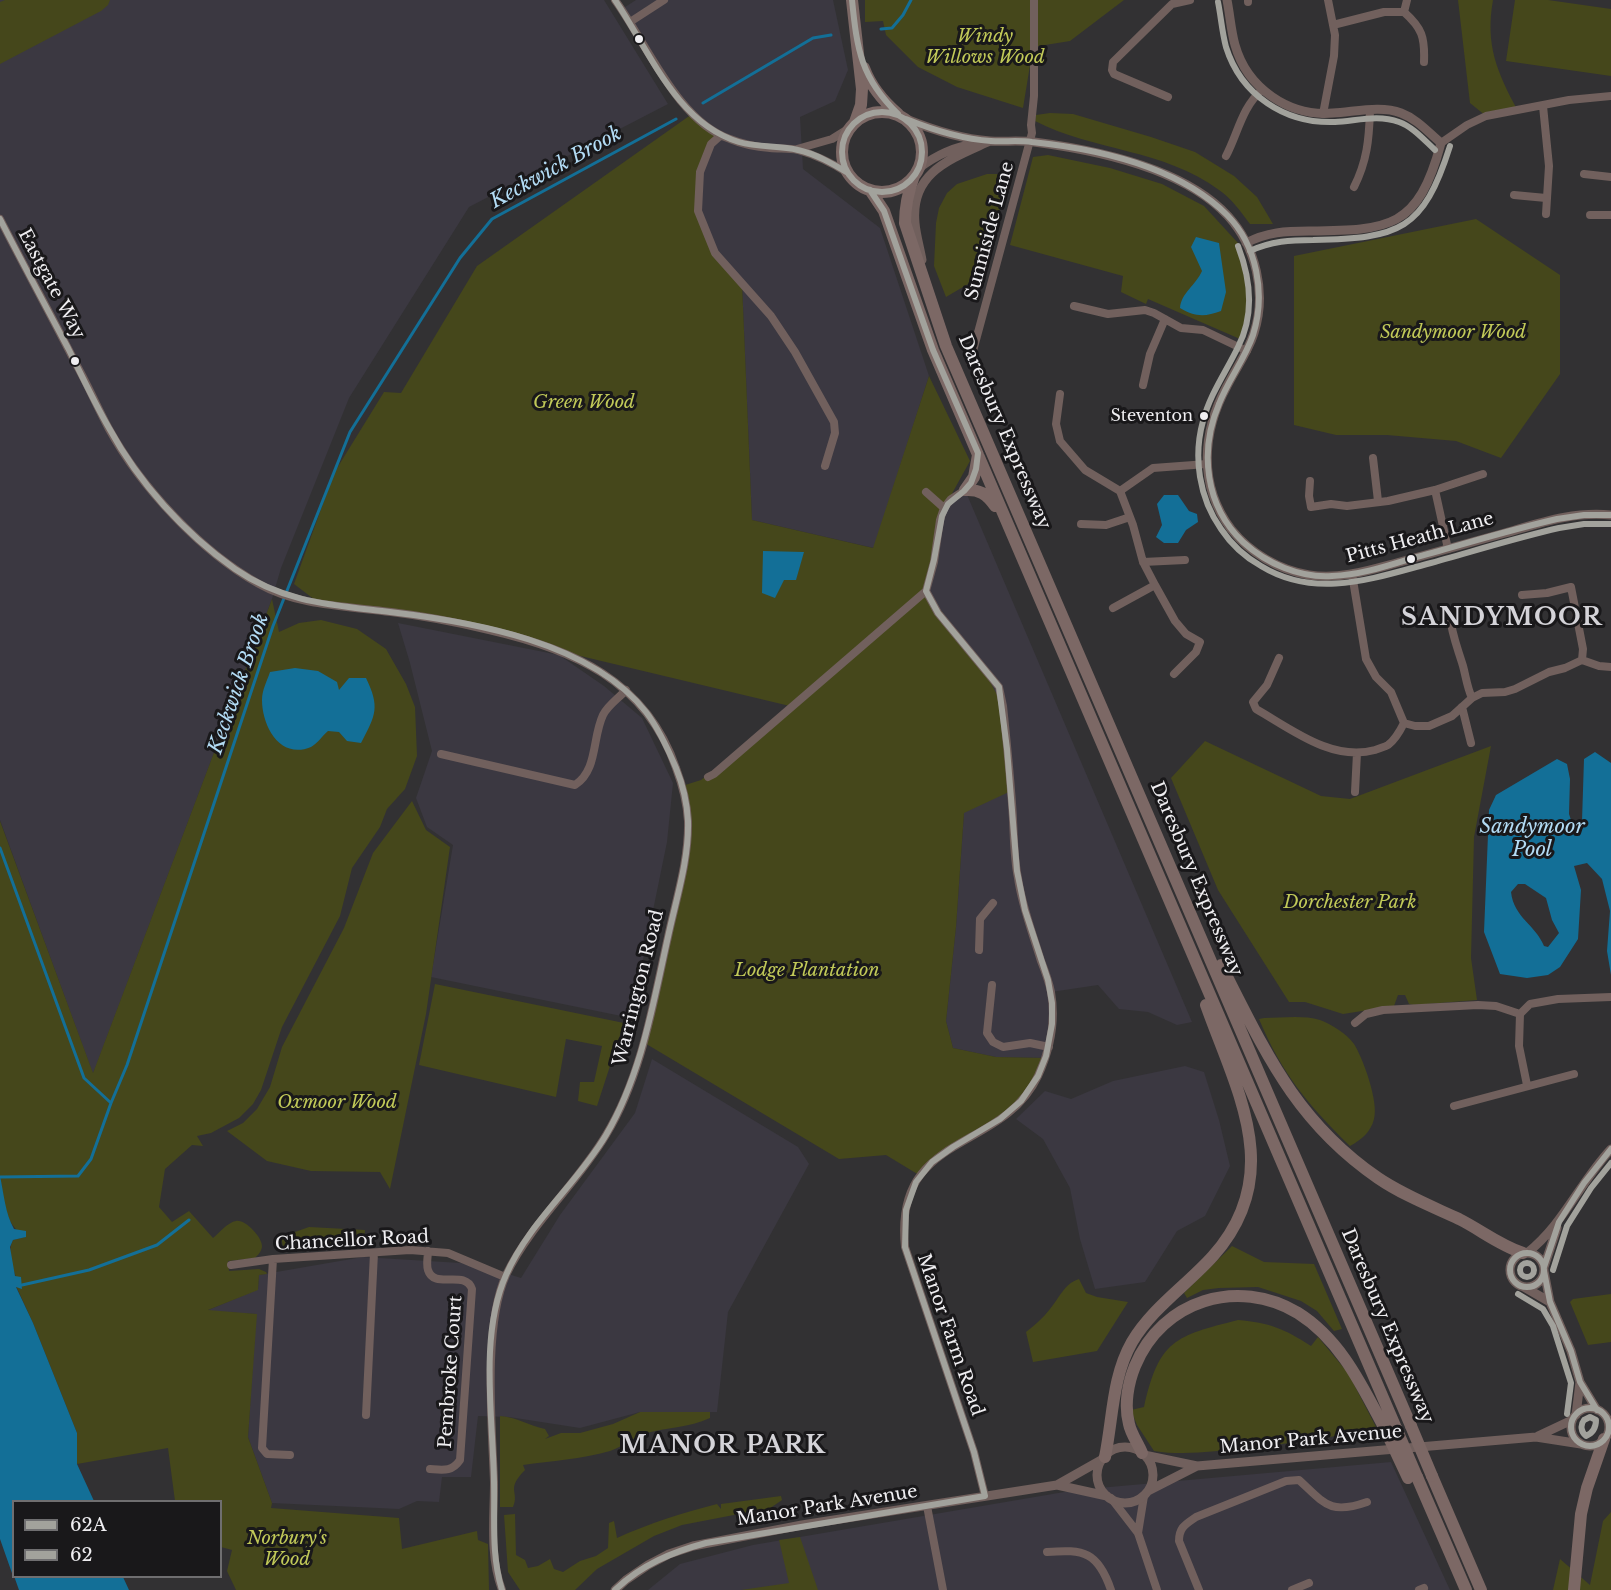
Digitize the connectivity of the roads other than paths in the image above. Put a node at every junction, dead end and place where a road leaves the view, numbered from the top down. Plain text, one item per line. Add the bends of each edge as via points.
1 (615, 0) edge
2 (664, 0) edge
3 (852, 0) edge
4 (1034, 0) edge
5 (1190, 0) edge
6 (1227, 0) edge
7 (1328, 0) edge
8 (1407, 0) edge
9 (1404, 12) junction
10 (630, 22) junction
11 (1333, 25) junction
12 (857, 47) junction
13 (1424, 62) dead end
14 (1262, 90) junction
15 (1611, 96) edge
16 (1168, 97) dead end
17 (1543, 106) junction
18 (1370, 111) junction
19 (1323, 114) junction
20 (902, 117) junction
21 (851, 126) junction
22 (720, 136) junction
23 (990, 141) junction
24 (1030, 142) junction
25 (1441, 143) junction
26 (796, 150) junction
27 (1226, 156) dead end
28 (917, 172) junction
29 (848, 173) junction
30 (1584, 174) dead end
31 (1611, 177) edge
32 (1354, 187) dead end
33 (870, 190) junction
34 (1514, 195) dead end
35 (1546, 198) junction
36 (1546, 214) dead end
37 (1590, 215) dead end
38 (1611, 215) edge
39 (0, 219) edge
40 (1246, 243) junction
41 (1074, 306) dead end
42 (932, 308) junction
43 (1165, 319) junction
44 (1247, 351) junction
45 (970, 362) dead end
46 (1143, 385) dead end
47 (1060, 394) dead end
48 (978, 453) junction
49 (1373, 458) dead end
50 (1207, 464) junction
51 (825, 466) dead end
52 (1483, 474) dead end
53 (1310, 481) dead end
54 (965, 490) junction
55 (1435, 490) junction
56 (926, 492) dead end
57 (1120, 492) junction
58 (1378, 501) junction
59 (944, 508) junction
60 (1611, 515) edge
61 (1130, 517) junction
62 (1080, 524) dead end
63 (1448, 549) junction
64 (1024, 560) junction
65 (1185, 560) dead end
66 (1143, 562) junction
67 (1352, 574) junction
68 (1155, 585) junction
69 (926, 591) junction
70 (1521, 595) dead end
71 (1113, 608) dead end
72 (1450, 615) dead end
73 (1280, 658) dead end
74 (1582, 660) junction
75 (1611, 667) edge
76 (1174, 674) dead end
77 (626, 690) junction
78 (1472, 698) junction
79 (1462, 707) junction
80 (1404, 723) junction
81 (1471, 743) dead end
82 (1357, 753) junction
83 (441, 754) dead end
84 (708, 777) dead end
85 (682, 786) joint
86 (1355, 792) dead end
87 (1167, 856) junction
88 (993, 903) dead end
89 (1178, 920) junction
90 (979, 950) dead end
91 (992, 985) dead end
92 (1611, 997) edge
93 (1520, 1014) junction
94 (1354, 1023) dead end
95 (1049, 1047) junction
96 (1574, 1074) dead end
97 (1527, 1085) junction
98 (1454, 1106) dead end
99 (1611, 1149) edge
100 (1559, 1222) junction
101 (428, 1251) junction
102 (374, 1253) junction
103 (1525, 1253) junction
104 (273, 1259) junction
105 (231, 1265) dead end
106 (1544, 1269) junction
107 (506, 1277) junction
108 (1522, 1286) junction
109 (1550, 1302) junction
110 (1580, 1382) junction
111 (1598, 1410) junction
112 (1611, 1411) edge
113 (366, 1415) dead end
114 (1574, 1417) junction
115 (1390, 1428) junction
116 (1607, 1436) edge
117 (1536, 1437) junction
118 (1581, 1444) junction
119 (1143, 1454) junction
120 (290, 1455) dead end
121 (1104, 1458) junction
122 (1197, 1466) junction
123 (430, 1469) dead end
124 (1057, 1485) junction
125 (1146, 1493) junction
126 (985, 1496) junction
127 (1109, 1497) junction
128 (1367, 1502) dead end
129 (927, 1506) junction
130 (1138, 1533) junction
131 (1047, 1552) dead end
132 (1309, 1582) dead end
133 (502, 1590) edge
134 (615, 1590) edge
135 (943, 1590) edge
136 (1111, 1590) edge
137 (1157, 1590) edge
138 (1199, 1590) edge
139 (1292, 1590) edge
140 (1466, 1590) edge
141 (1481, 1590) edge
142 (1574, 1590) edge

1 - 10 street
2 - 10 street
3 - 12 main road
4 - 24 street, Sunniside Lane
5 - 16 street via 1172,4 1113,62 1114,74
6 - 14 street via 1235,46
7 - 11 street
8 - 9 street
9 - 11 street via 1384,12
9 - 13 street via 1418,24
10 - 22 street via 675,94 692,114
11 - 19 street via 1334,56
12 - 20 main road via 869,81 883,101
12 - 21 main road via 861,105
14 - 19 street via 1286,105
14 - 27 street via 1244,112
15 - 17 street
17 - 25 street via 1486,116
17 - 35 street via 1548,145
18 - 19 street
18 - 25 street via 1392,111 1410,117
18 - 32 street via 1368,149
20 - 21 main road via 887,111 875,112
20 - 23 street, Pitts Heath Lane via 952,135
20 - 28 main road via 916,129 921,141
21 - 26 street via 832,139
21 - 29 main road via 842,151
22 - 26 street
22 - 51 street via 711,144 700,172 698,210 715,252 771,316 834,422 835,433
23 - 24 street, Pitts Heath Lane
23 - 28 street, Pitts Heath Lane via 937,155
23 - 42 street via 939,166 919,189 915,225
24 - 40 street, Pitts Heath Lane via 1096,153 1175,178 1213,201 1231,218
24 - 45 street, Sunniside Lane
25 - 40 street via 1430,181 1411,209 1397,219 1363,229 1275,232
26 - 29 street via 827,160
28 - 33 main road via 906,185 894,190
28 - 42 main road, Daresbury Expressway via 908,192 905,223
29 - 33 main road
30 - 31 street
33 - 48 main road, Daresbury Expressway via 885,211 933,350
34 - 35 street
35 - 36 street
37 - 38 street
39 - 77 street, Eastgate Way via 111,433 182,525 211,551 258,583 299,600 417,615 507,634 568,653
40 - 44 street, Pitts Heath Lane via 1259,287 1259,311
41 - 43 street via 1108,314 1144,310
42 - 87 main road, Daresbury Expressway
43 - 44 street via 1181,328 1203,330
43 - 46 street via 1150,354
44 - 50 street, Pitts Heath Lane via 1216,408 1209,429
47 - 57 street via 1056,424 1060,441 1084,470
48 - 54 main road via 974,477
48 - 64 main road, Daresbury Expressway
49 - 58 street
50 - 57 street via 1153,468
50 - 67 street, Pitts Heath Lane via 1211,489 1223,518 1256,552 1299,573
52 - 55 street
53 - 58 street via 1311,507
54 - 59 street
54 - 64 main road via 988,495
55 - 58 street
55 - 63 street
56 - 59 street
57 - 61 street
59 - 69 street
60 - 63 street, Pitts Heath Lane via 1564,517
61 - 62 street via 1106,525
61 - 66 street
63 - 67 street, Pitts Heath Lane
64 - 89 main road, Daresbury Expressway
65 - 66 street
66 - 68 street
67 - 80 street via 1366,659 1391,692
68 - 71 street
68 - 76 street via 1174,621 1200,642 1196,652
69 - 84 street
69 - 95 street, Manor Farm Road via 938,613 999,687 1004,706 1018,879 1051,992
70 - 74 street via 1571,587
72 - 78 street
73 - 82 street via 1267,685 1253,702 1256,709 1319,745
74 - 75 street
74 - 78 street via 1505,692 1482,693
77 - 83 street via 603,715 591,765 575,784
77 - 85 street, Eastgate Way via 660,732
78 - 79 street
79 - 80 street via 1429,726
79 - 81 street
80 - 82 street via 1387,746
82 - 86 street
85 - 107 street, Warrington Road via 688,819 685,862 632,1075 605,1138 529,1238
87 - 103 main road via 1264,1051 1299,1105 1327,1137 1379,1179 1507,1248
87 - 141 main road, Daresbury Expressway, bridge
88 - 90 street via 980,919
89 - 115 main road, Daresbury Expressway
89 - 121 main road via 1244,1112 1251,1142 1251,1181 1246,1202 1228,1237 1143,1327 1123,1360
91 - 95 street via 987,1033 993,1042 1003,1047 1030,1043
92 - 93 street via 1530,1004
93 - 94 street via 1478,1005 1383,1010 1366,1014
93 - 97 street via 1519,1046
95 - 126 street, Manor Farm Road via 1036,1079 1017,1106 941,1154 919,1175 905,1207 905,1247
96 - 97 street
97 - 98 street
99 - 100 street
100 - 103 street
100 - 106 street
101 - 102 street, Chancellor Road
101 - 107 street, Chancellor Road via 448,1253
101 - 123 street, Pembroke Court via 427,1268 433,1276 466,1281 472,1289 460,1460 448,1470
102 - 104 street, Chancellor Road
102 - 113 street
103 - 106 street via 1540,1258
103 - 108 street via 1514,1259 1510,1269 1514,1280
104 - 105 street, Chancellor Road
104 - 120 street via 262,1448 267,1454
106 - 108 street via 1537,1284
106 - 109 street
107 - 133 street, Warrington Road via 493,1333 492,1382 494,1559
108 - 109 street
109 - 110 street
110 - 111 street
110 - 114 street
111 - 112 street
111 - 114 street via 1585,1409
111 - 116 street via 1608,1424
114 - 117 street, Manor Park Avenue
114 - 118 street via 1571,1431
115 - 119 main road via 1323,1332 1278,1302 1232,1295 1185,1309 1150,1338 1140,1355 1127,1393 1127,1412
115 - 140 main road, bridge
116 - 118 street via 1593,1446
116 - 142 main road via 1581,1514
117 - 118 street, Manor Park Avenue
117 - 122 street, Manor Park Avenue
119 - 121 street via 1127,1447
119 - 122 street, Manor Park Avenue
119 - 125 street via 1153,1476
121 - 124 street, Manor Park Avenue
121 - 127 street via 1099,1466 1099,1482
122 - 125 street, Manor Park Avenue
124 - 126 street, Manor Park Avenue
124 - 127 street, Manor Park Avenue
125 - 127 street via 1128,1502
125 - 130 street
126 - 129 street, Manor Park Avenue
127 - 130 street
128 - 138 street via 1348,1509 1326,1504 1299,1480 1286,1480 1196,1516 1183,1526 1179,1541
129 - 134 street, Manor Park Avenue via 693,1546 648,1565
129 - 135 street
130 - 137 street
131 - 136 street via 1085,1554 1099,1563
132 - 139 street

